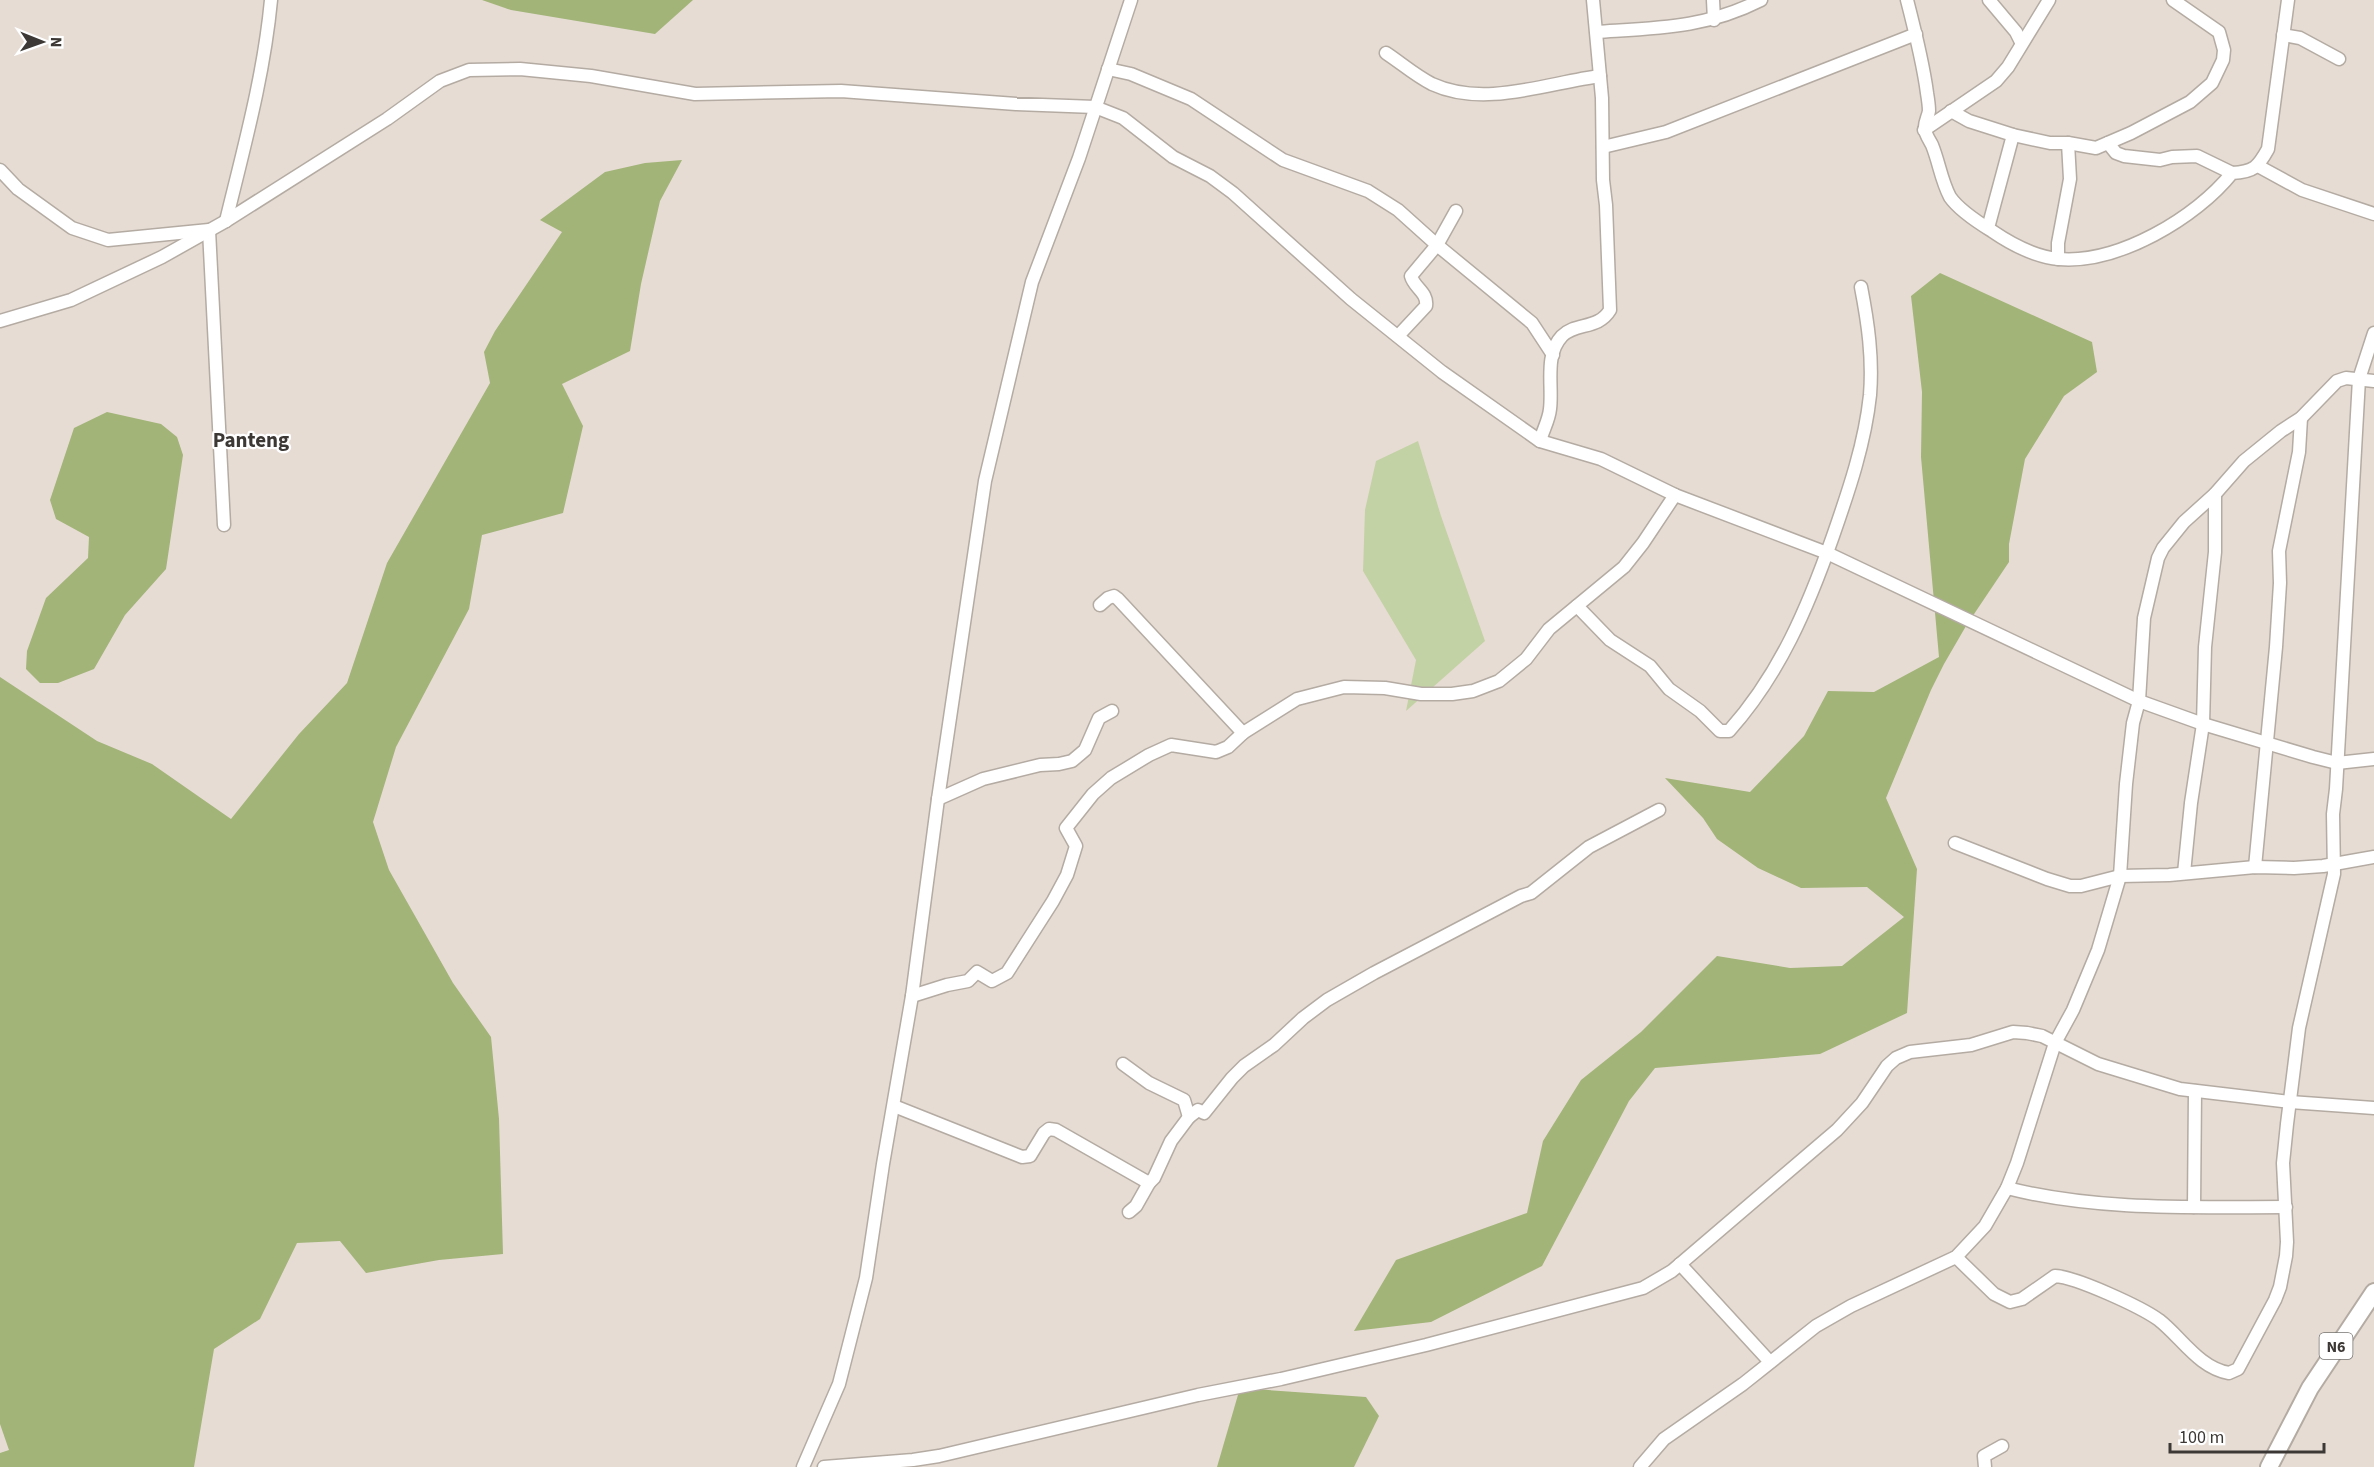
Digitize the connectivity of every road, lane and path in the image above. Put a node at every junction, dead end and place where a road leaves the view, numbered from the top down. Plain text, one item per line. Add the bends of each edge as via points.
1 (271, 0) edge
2 (1131, 0) edge
3 (1593, 0) edge
4 (1713, 0) edge
5 (1761, 0) edge
6 (1907, 0) edge
7 (1989, 0) edge
8 (2049, 0) edge
9 (2173, 0) edge
10 (2288, 0) edge
11 (1714, 20) junction
12 (1597, 32) junction
13 (1916, 34) junction
14 (2283, 35) junction
15 (2021, 42) junction
16 (1386, 53) dead end
17 (2339, 59) dead end
18 (1108, 69) junction
19 (1600, 76) junction
20 (1095, 107) junction
21 (1951, 111) junction
22 (1924, 130) junction
23 (2013, 135) junction
24 (2108, 142) junction
25 (2068, 143) junction
26 (1603, 147) junction
27 (2258, 166) junction
28 (0, 170) edge
29 (2232, 172) junction
30 (1456, 211) dead end
31 (2374, 214) edge
32 (226, 220) junction
33 (1988, 228) junction
34 (209, 230) junction
35 (1437, 245) junction
36 (2058, 259) junction
37 (1861, 286) dead end
38 (0, 321) edge
39 (2374, 333) edge
40 (1398, 336) junction
41 (1553, 355) junction
42 (2359, 379) junction
43 (2374, 381) edge
44 (2301, 418) junction
45 (1540, 441) junction
46 (2215, 494) junction
47 (1675, 495) junction
48 (224, 525) dead end
49 (1827, 553) junction
50 (1100, 605) dead end
51 (1577, 606) junction
52 (2139, 701) junction
53 (1112, 711) dead end
54 (2203, 724) junction
55 (1243, 733) junction
56 (2267, 743) junction
57 (2374, 759) edge
58 (2337, 763) junction
59 (938, 799) junction
60 (1659, 810) dead end
61 (1955, 843) dead end
62 (2374, 857) edge
63 (2334, 864) junction
64 (2255, 867) junction
65 (2184, 873) junction
66 (2120, 876) junction
67 (912, 996) junction
68 (2055, 1043) junction
69 (1123, 1064) dead end
70 (2195, 1091) junction
71 (2290, 1102) junction
72 (894, 1106) junction
73 (2374, 1108) edge
74 (1189, 1117) junction
75 (1149, 1183) junction
76 (2007, 1188) junction
77 (2194, 1206) junction
78 (2286, 1207) junction
79 (1129, 1212) dead end
80 (1956, 1257) junction
81 (1680, 1264) junction
82 (2374, 1292) edge
83 (1770, 1362) junction
84 (2002, 1446) dead end
85 (803, 1467) edge
86 (824, 1467) edge
87 (1640, 1467) edge
88 (1985, 1467) edge
89 (2269, 1467) edge

1 - 32 street via 267,45
2 - 18 street
3 - 12 street
4 - 11 street
5 - 11 street
6 - 13 street
7 - 15 street
8 - 15 street
9 - 24 street via 2219,32 2223,60 2212,83 2190,102
10 - 14 street
11 - 12 street
12 - 19 street
13 - 22 street via 1928,94
13 - 26 street via 1666,132
14 - 17 street via 2300,39
14 - 27 street via 2268,149
15 - 21 street via 1996,81
16 - 19 street via 1431,83 1476,93
18 - 20 street
18 - 35 street via 1131,74 1191,99 1282,160 1368,191 1398,210
19 - 26 street
20 - 32 street via 852,91 695,94 591,76 512,69 469,70 440,81
20 - 40 street via 1122,118 1173,157 1233,193
20 - 59 street via 1032,282 985,481
21 - 22 street
21 - 23 street
22 - 33 street via 1951,199
23 - 25 street
23 - 33 street
24 - 25 street via 2096,148
24 - 29 street via 2116,153 2124,156 2160,160 2197,156
25 - 36 street via 2070,179
26 - 41 street via 1610,310 1605,320 1564,334
27 - 29 street
27 - 31 street via 2310,193
28 - 34 street via 18,189 72,228 108,240
29 - 36 street via 2187,213 2153,235 2107,255
30 - 35 street
32 - 34 street
33 - 36 street via 2023,248
34 - 38 street via 71,300
34 - 48 street
35 - 40 street via 1411,276 1425,296 1426,306
35 - 41 street via 1532,323
37 - 49 street via 1871,351 1870,396 1850,489
39 - 42 street
40 - 45 street
41 - 45 street via 1551,406
42 - 43 street
42 - 44 street via 2337,381
42 - 58 street
44 - 46 street via 2244,461
44 - 56 street via 2299,452 2279,551
45 - 47 street via 1601,459
46 - 52 street via 2184,522 2158,558 2144,618
46 - 54 street via 2215,552 2205,647
47 - 49 street
47 - 51 street via 1624,567
49 - 51 street via 1797,630 1764,687 1729,731 1720,731 1669,689 1650,666 1610,640
49 - 52 street
50 - 55 street via 1114,596 1118,599
51 - 55 street via 1549,629 1513,672 1484,687 1452,694 1367,687 1332,689 1297,699
52 - 54 street
52 - 66 street via 2129,753
53 - 59 street via 1099,718 1085,750 1072,761 983,779
54 - 56 street
54 - 65 street
55 - 67 street via 1216,752 1171,745 1111,778 1066,828 1076,846 1067,875 1007,973 992,981 977,972 968,981
56 - 58 street
56 - 64 street
57 - 58 street
58 - 63 street
59 - 67 street
60 - 74 street via 1589,848 1531,893 1327,1000 1244,1066 1204,1113 1197,1110
61 - 66 street via 2070,886
62 - 63 street
63 - 64 street
63 - 71 street via 2300,1028
64 - 65 street
65 - 66 street
66 - 68 street via 2098,950
67 - 72 street
68 - 70 street via 2127,1074
68 - 76 street
68 - 81 street via 2034,1034 2013,1032 1896,1058 1837,1130
69 - 74 street via 1149,1083 1184,1100
70 - 71 street
70 - 77 street
71 - 73 street
71 - 78 street via 2283,1163
72 - 75 street via 1022,1157 1030,1156 1049,1129 1056,1130
72 - 85 street via 866,1278 839,1384
74 - 75 street
75 - 79 street
76 - 77 street via 2061,1200
76 - 80 street via 1985,1226
77 - 78 street
78 - 80 street via 2288,1242 2280,1287 2238,1369 2229,1373 2211,1367 2139,1307 2055,1276 2022,1299 2010,1302 1994,1294
80 - 83 street via 1851,1306 1816,1326
81 - 83 street
81 - 86 street via 1643,1288 1626,1294 1425,1345 939,1456
82 - 89 highway, N6 via 2310,1388
83 - 87 street via 1664,1439
84 - 88 street via 1984,1456

